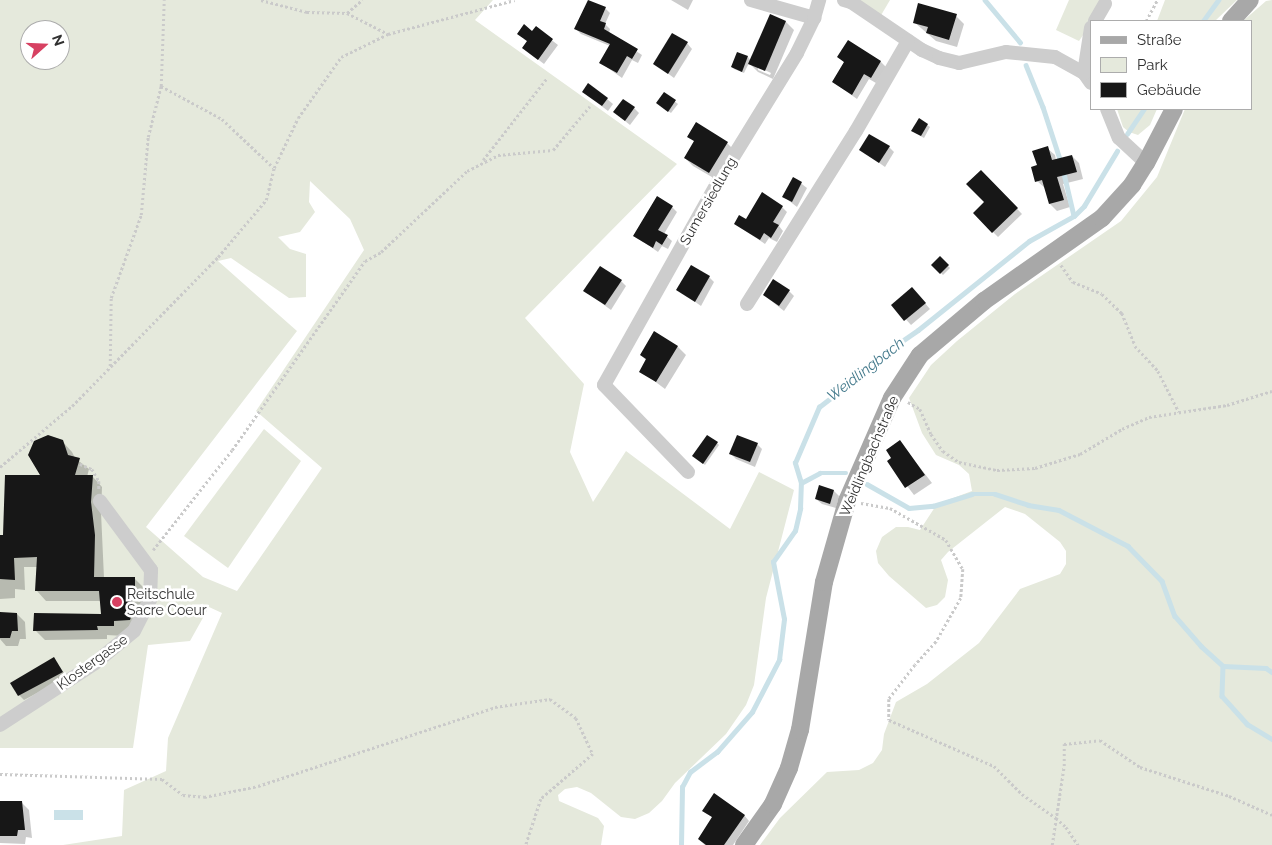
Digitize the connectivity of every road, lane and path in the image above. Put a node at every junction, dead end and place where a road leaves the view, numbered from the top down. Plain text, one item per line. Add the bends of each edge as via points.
1 (164, 0) edge
2 (261, 0) edge
3 (362, 0) edge
4 (514, 0) edge
5 (751, 0) edge
6 (819, 0) edge
7 (844, 0) edge
8 (1157, 0) edge
9 (1250, 0) edge
10 (1105, 4) dead end
11 (347, 13) junction
12 (814, 18) junction
13 (1096, 20) edge
14 (1147, 20) edge
15 (1232, 20) edge
16 (388, 34) junction
17 (908, 40) junction
18 (1090, 40) edge
19 (547, 78) dead end
20 (1087, 78) edge
21 (161, 86) junction
22 (590, 106) dead end
23 (1106, 110) edge
24 (1173, 110) edge
25 (482, 161) junction
26 (1146, 164) junction
27 (274, 168) junction
28 (1052, 251) junction
29 (747, 304) dead end
30 (110, 367) junction
31 (1272, 391) edge
32 (892, 398) junction
33 (1179, 412) junction
34 (80, 464) dead end
35 (0, 466) edge
36 (688, 472) dead end
37 (100, 501) joint
38 (847, 501) junction
39 (144, 562) junction
40 (0, 725) edge
41 (0, 774) edge
42 (1272, 815) edge
43 (1056, 818) junction
44 (526, 845) edge
45 (744, 845) edge
46 (1052, 845) edge
47 (1078, 845) edge

1 - 21 path
2 - 11 path via 307,12
3 - 11 path
4 - 16 path
5 - 12 street
6 - 12 street, Sumersiedlung
7 - 17 street
8 - 14 path
9 - 15 main road
10 - 13 street
11 - 16 path
12 - 36 street, Sumersiedlung via 797,53 719,180 604,385
16 - 27 path via 341,57 298,118
17 - 20 street via 939,58 959,63 1006,52 1054,57
17 - 29 street via 856,131
18 - 20 street
19 - 25 path
21 - 27 path via 222,119
21 - 30 path via 148,137 141,215 111,298
22 - 25 path via 553,150 498,155
23 - 26 street via 1119,138
24 - 26 main road, Weidlingbachstraße
25 - 39 path via 439,196 381,252 365,260 232,450
26 - 28 main road, Weidlingbachstraße via 1102,218
27 - 30 path via 266,200 218,257
28 - 32 main road, Weidlingbachstraße via 984,301 920,356
28 - 33 path via 1073,282 1102,294 1122,313 1135,346 1158,371
30 - 35 path via 72,406
31 - 33 path via 1227,405
32 - 33 path via 906,400 920,409 943,451 959,462 997,470 1035,468 1080,454 1149,417
32 - 38 main road, Weidlingbachstraße
34 - 37 path via 92,469 99,481
37 - 39 street, Klostergasse
38 - 43 path via 890,508 946,540 963,569 961,598 936,642 889,699 889,720 994,766 1022,794
38 - 45 main road, Weidlingbachstraße via 824,582 800,730 789,768 773,804
39 - 40 street, Klostergasse via 151,570 150,600 134,631 95,663
41 - 44 path via 162,779 183,795 204,797 258,786 495,707 550,700 576,718 593,754 541,799
42 - 43 path via 1229,796 1140,767 1100,740 1064,744
43 - 46 path
43 - 47 path

